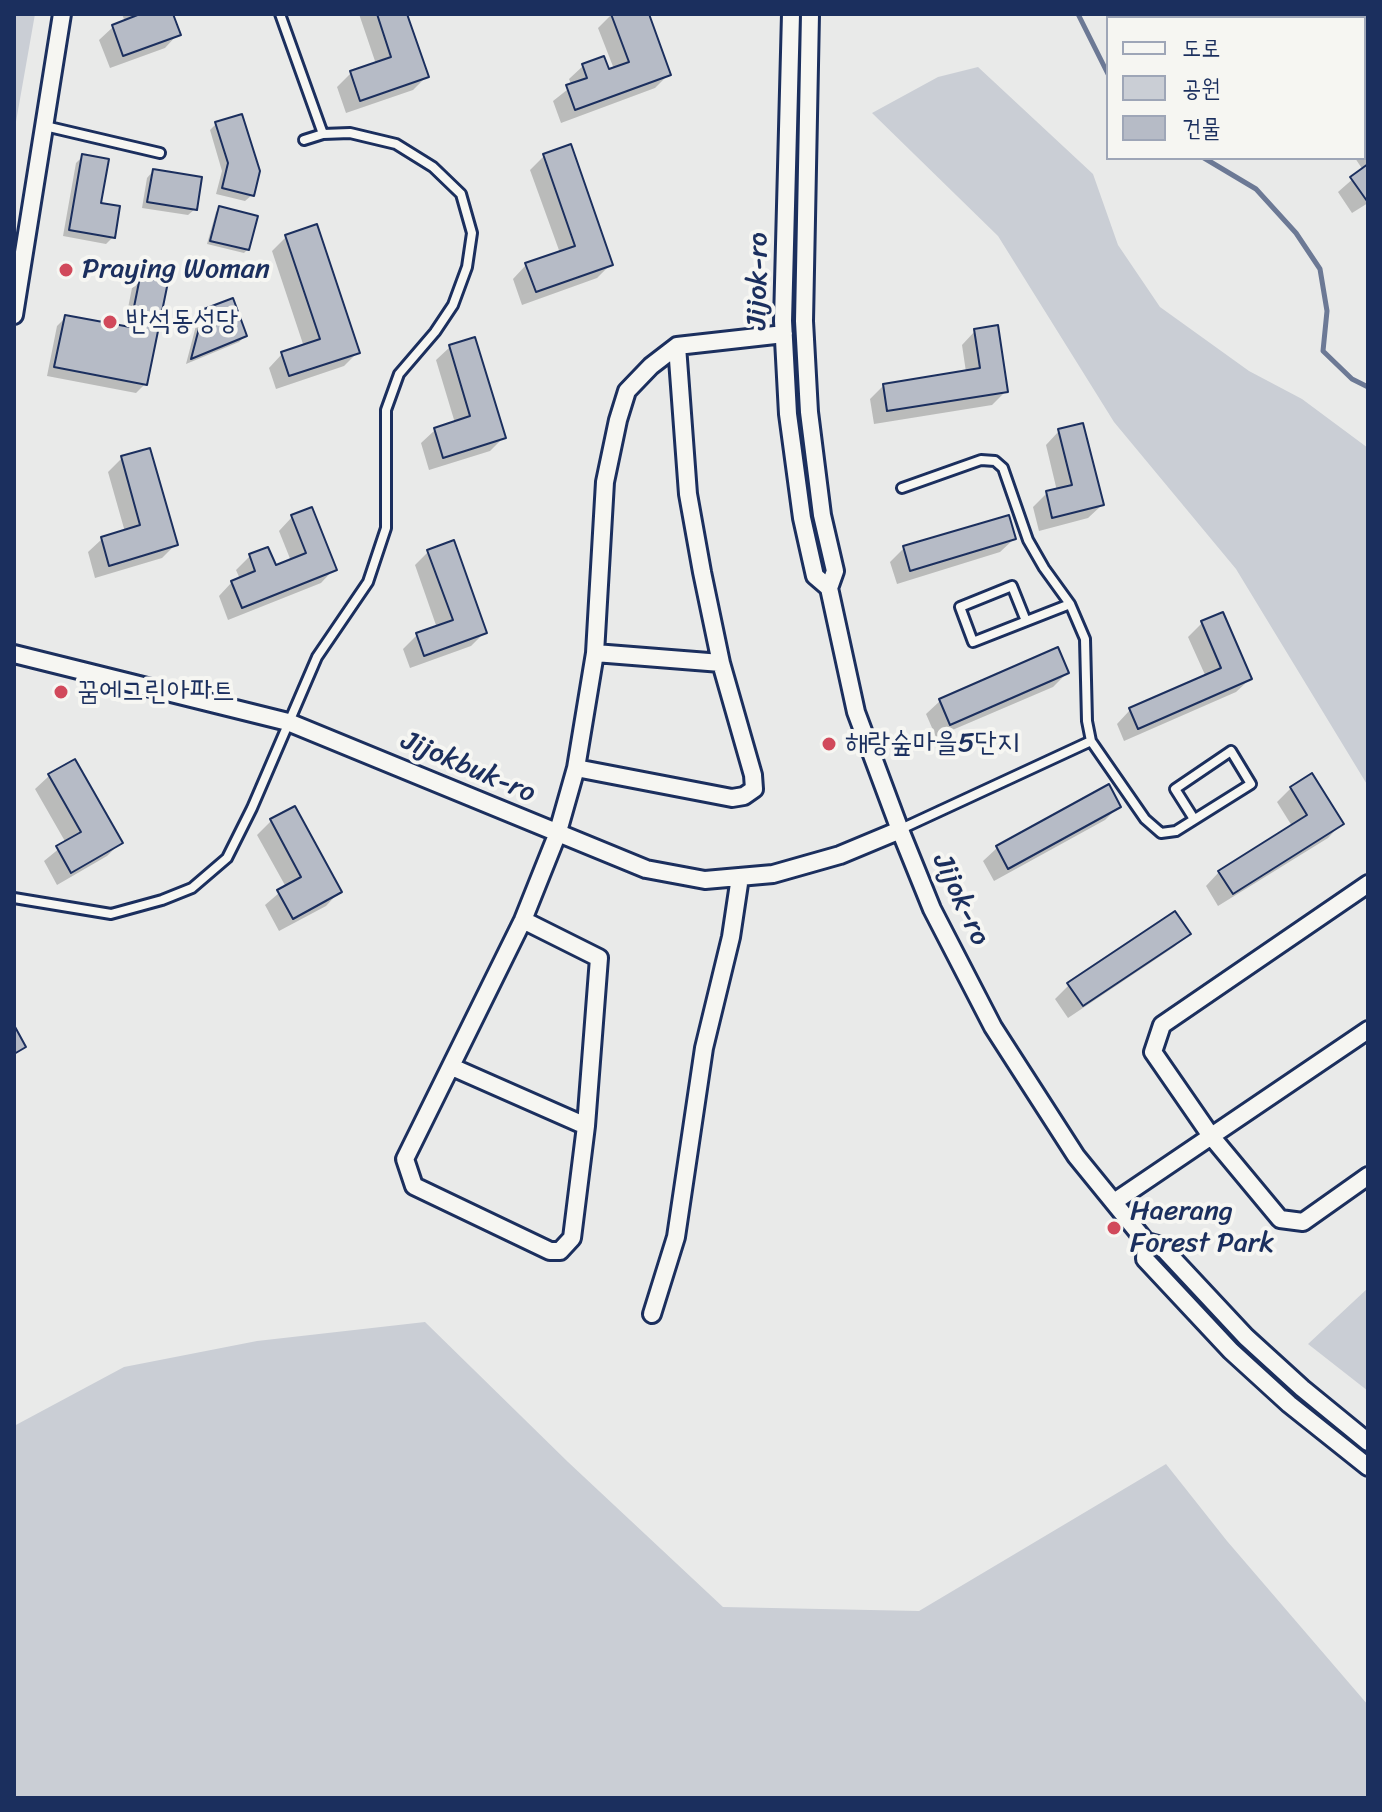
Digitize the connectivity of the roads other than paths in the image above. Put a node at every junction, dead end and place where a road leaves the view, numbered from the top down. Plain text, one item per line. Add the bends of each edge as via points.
1 (62, 14) edge
2 (280, 14) edge
3 (791, 14) edge
4 (810, 14) edge
5 (45, 126) junction
6 (323, 134) junction
7 (304, 140) dead end
8 (160, 153) dead end
9 (16, 294) edge
10 (14, 315) edge
11 (784, 334) junction
12 (677, 346) junction
13 (902, 488) dead end
14 (829, 588) junction
15 (1070, 604) junction
16 (1026, 621) junction
17 (595, 653) junction
18 (14, 654) edge
19 (721, 663) junction
20 (288, 722) junction
21 (1091, 741) junction
22 (576, 768) junction
23 (1194, 819) junction
24 (900, 830) junction
25 (557, 835) junction
26 (740, 877) junction
27 (1368, 884) edge
28 (14, 898) edge
29 (523, 920) junction
30 (1368, 1030) edge
31 (452, 1067) junction
32 (586, 1126) junction
33 (1211, 1136) junction
34 (1368, 1176) edge
35 (1114, 1202) junction
36 (1146, 1242) junction
37 (652, 1314) dead end
38 (1368, 1442) edge
39 (1368, 1467) edge

1 - 5 street
2 - 6 lane
3 - 11 street, Jijok-ro
4 - 14 street, Jijok-ro via 804,321 811,427 835,571
5 - 8 lane
5 - 9 street
6 - 7 lane
6 - 20 lane via 350,133 396,144 433,167 461,194 472,233 453,305 399,374 386,410 386,528 368,582 317,657
9 - 10 street
11 - 12 street
11 - 14 street, Jijok-ro via 802,518 815,576
12 - 17 street via 627,391 618,420 605,482
12 - 19 street via 688,494
13 - 15 lane via 981,460 995,461 1003,468 1028,540
14 - 24 street, Jijok-ro via 856,712
15 - 16 lane
15 - 21 lane via 1085,639
16 - 16 lane via 1012,586 960,607 973,642
17 - 19 street
17 - 22 street
18 - 20 street, Jijokbuk-ro
19 - 22 street via 754,789 732,798
20 - 25 street, Jijokbuk-ro
20 - 28 lane via 227,858 192,888 111,914
21 - 23 lane via 1145,819 1161,833 1176,831
21 - 24 lane
22 - 25 street
23 - 23 lane via 1251,784 1231,751 1175,789
24 - 26 street, Jijokbuk-ro via 840,855 773,874
24 - 35 street, Jijok-ro via 932,909 993,1027 1076,1156
25 - 26 street, Jijokbuk-ro via 646,869 705,880
25 - 29 street
26 - 37 street via 704,1048 676,1237
27 - 33 street via 1162,1025 1153,1052
29 - 31 street
29 - 32 street via 599,958
30 - 33 street
31 - 32 street
31 - 32 street via 405,1159 414,1186 550,1251 560,1251 572,1238
33 - 34 street via 1280,1219 1303,1222
33 - 35 street
35 - 36 street, Jijok-ro
36 - 38 street, Jijok-ro via 1161,1246 1246,1337
36 - 39 street, Jijok-ro via 1145,1259 1231,1351

